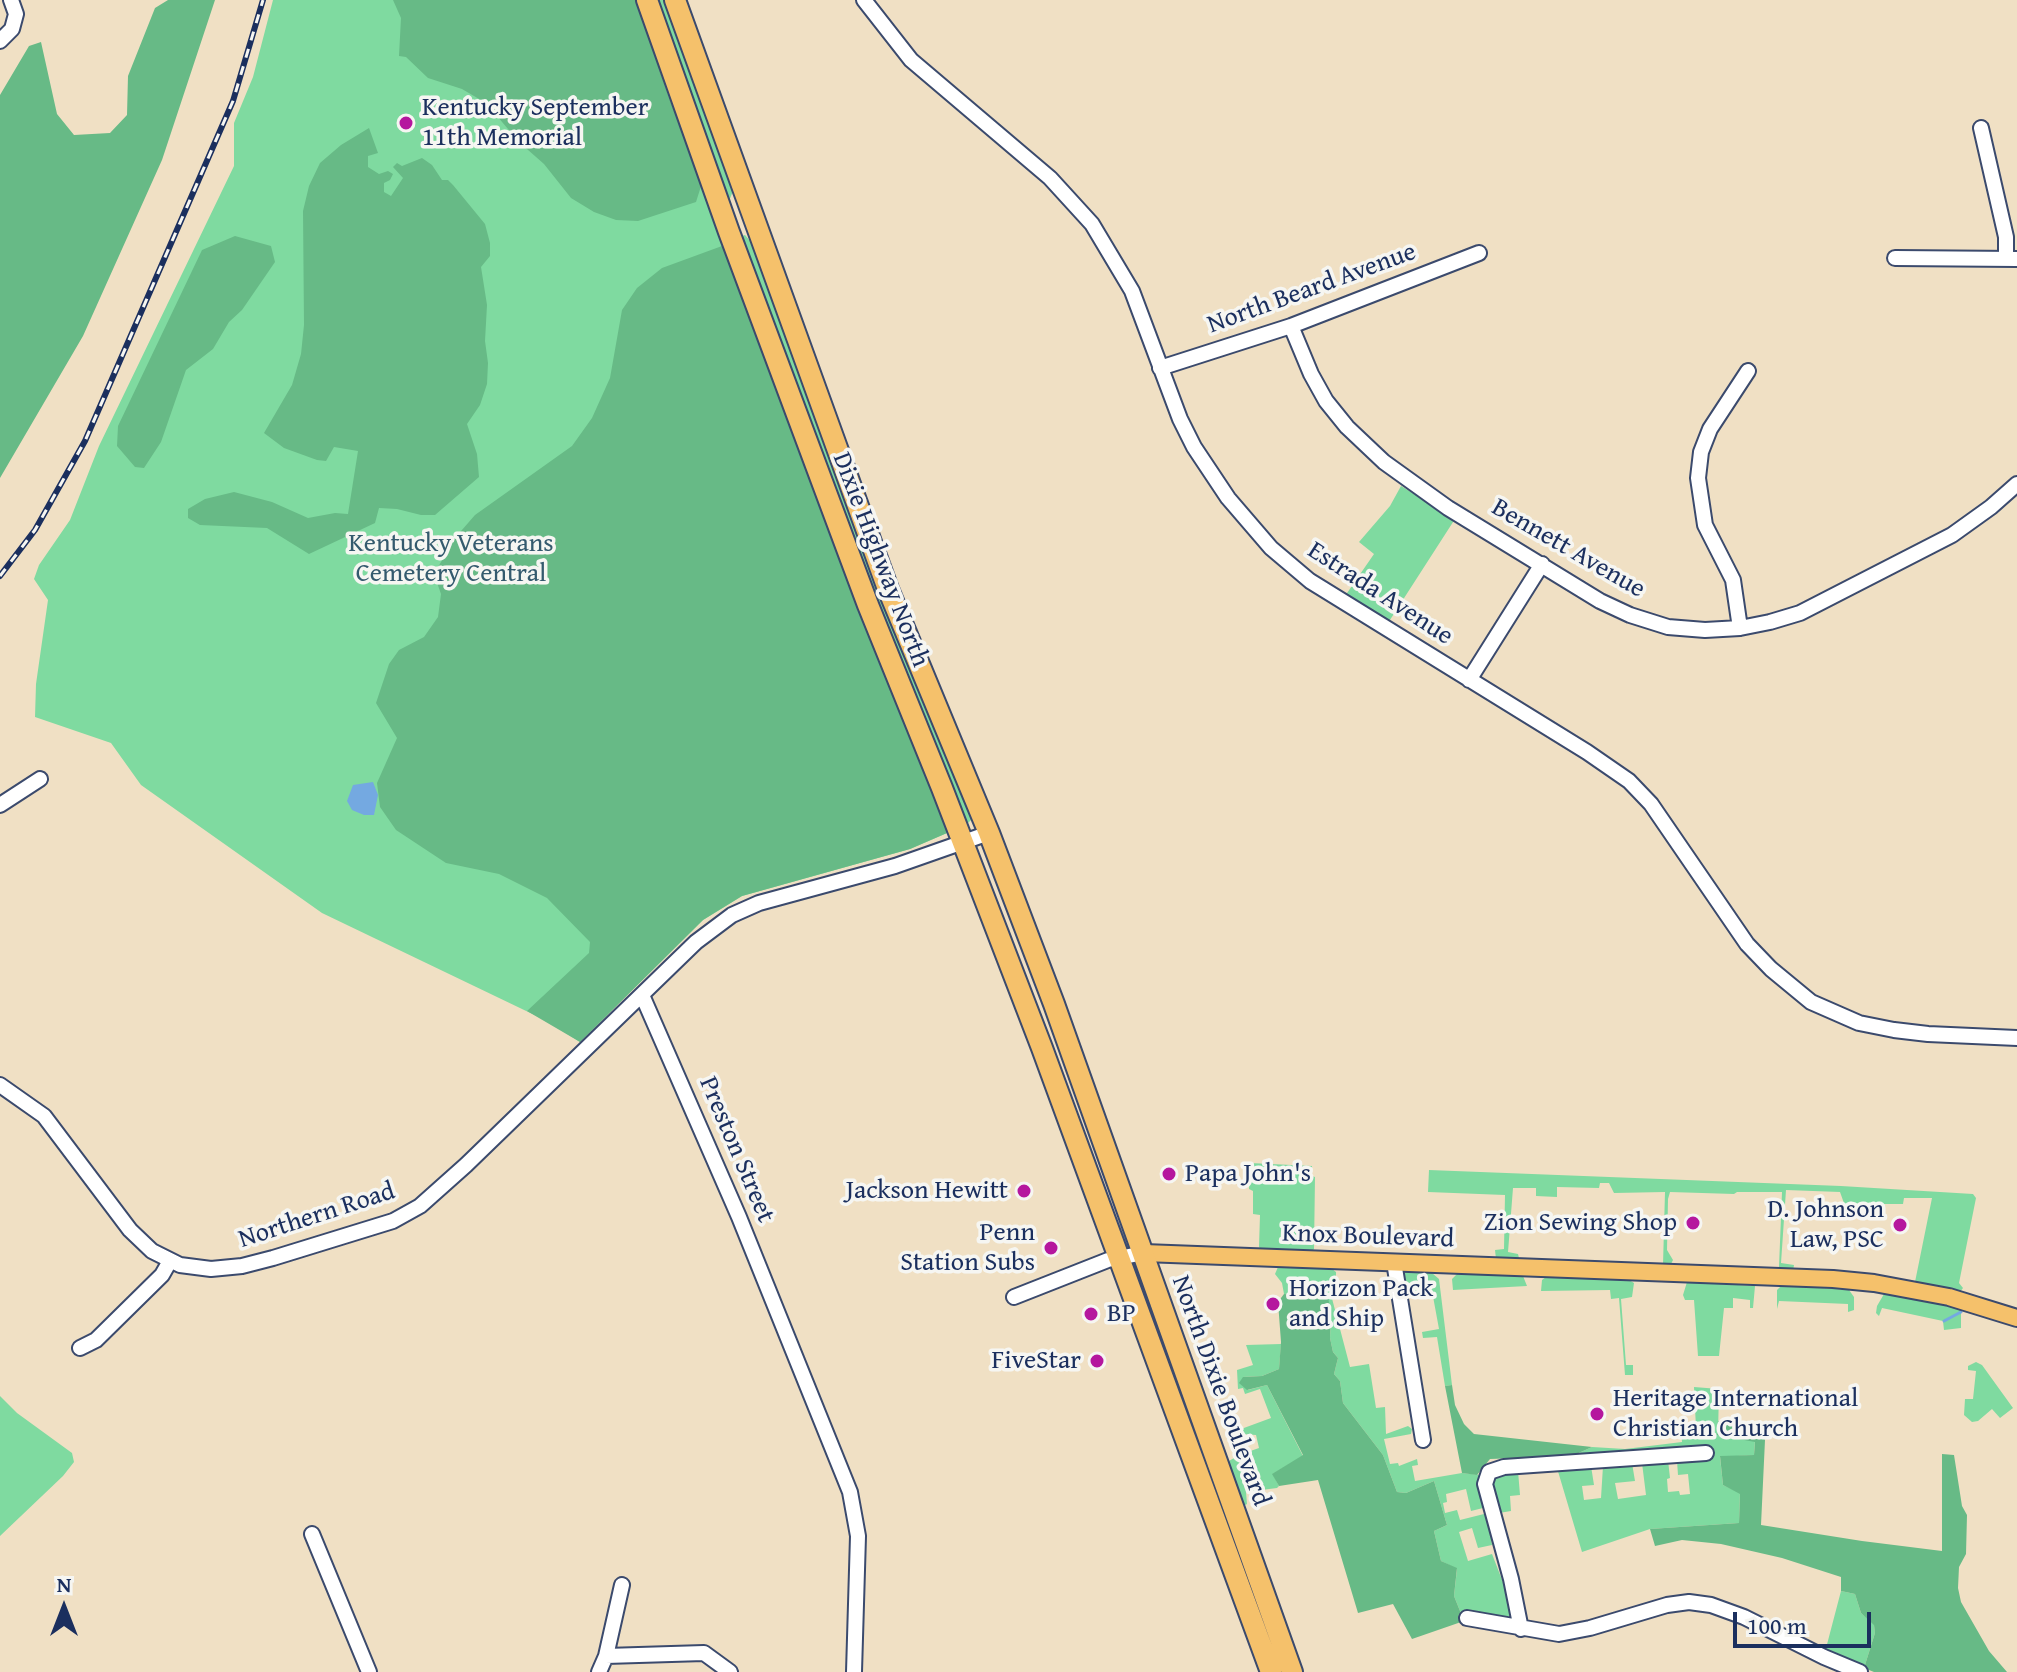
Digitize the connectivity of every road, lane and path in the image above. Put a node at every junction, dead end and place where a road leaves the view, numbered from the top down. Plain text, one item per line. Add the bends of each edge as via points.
1 (11, 0) edge
2 (647, 0) edge
3 (675, 0) edge
4 (864, 0) edge
5 (0, 41) edge
6 (1981, 128) dead end
7 (1479, 253) dead end
8 (1895, 258) dead end
9 (2011, 259) edge
10 (1291, 326) junction
11 (1160, 368) junction
12 (1748, 371) dead end
13 (2017, 484) edge
14 (1542, 564) junction
15 (1740, 628) junction
16 (1469, 680) junction
17 (40, 779) dead end
18 (0, 805) edge
19 (989, 833) junction
20 (962, 843) junction
21 (642, 995) junction
22 (2017, 1038) edge
23 (0, 1085) edge
24 (1098, 1128) joint
25 (1075, 1136) joint
26 (1144, 1253) junction
27 (1119, 1257) junction
28 (170, 1261) junction
29 (1394, 1262) junction
30 (1014, 1297) dead end
31 (2017, 1318) edge
32 (80, 1348) dead end
33 (1423, 1440) dead end
34 (1706, 1453) dead end
35 (312, 1534) dead end
36 (622, 1585) dead end
37 (1467, 1618) dead end
38 (1521, 1629) junction
39 (606, 1656) junction
40 (369, 1672) edge
41 (599, 1672) edge
42 (730, 1672) edge
43 (854, 1672) edge
44 (1271, 1672) edge
45 (1292, 1672) edge
46 (1860, 1672) edge

1 - 5 street via 16,14 12,29
2 - 20 highway, Dixie Highway North via 734,247
3 - 19 highway, Dixie Highway North via 888,589
4 - 11 street, Estrada Avenue via 911,60 1050,178 1092,224 1132,291
6 - 9 street
7 - 10 street, North Beard Avenue
8 - 9 street
10 - 11 street, North Beard Avenue
10 - 14 street, Bennett Avenue via 1326,401 1371,451 1448,508
11 - 16 street, Estrada Avenue via 1202,460 1271,548 1310,581
12 - 15 street via 1710,429 1698,478 1705,525 1733,580
13 - 15 street, Bennett Avenue via 1952,535 1786,618
14 - 15 street, Bennett Avenue via 1615,608 1649,621 1686,629
14 - 16 street
16 - 22 street, Estrada Avenue via 1613,769 1642,793 1747,944 1811,1002 1859,1023 1894,1030
17 - 18 street
19 - 20 street
19 - 24 highway, Dixie Highway North
20 - 21 street via 745,908 696,942
20 - 25 highway, Dixie Highway North
21 - 28 street, Northern Road via 407,1215 242,1266 211,1269
21 - 43 street, Preston Street via 850,1492 858,1565
23 - 28 street, Northern Road via 44,1116 130,1230
24 - 26 highway, North Dixie Boulevard
25 - 27 highway, North Dixie Boulevard
26 - 27 street
26 - 29 main road, Knox Boulevard
26 - 45 highway, North Dixie Boulevard
27 - 30 street
27 - 44 highway, North Dixie Boulevard
28 - 32 street via 96,1340
29 - 31 main road, Knox Boulevard via 1833,1279 1949,1297
29 - 33 street
34 - 38 street via 1489,1472 1485,1484
35 - 40 street
36 - 39 street
37 - 38 street
38 - 46 street via 1569,1633 1689,1602 1744,1617
39 - 41 street
39 - 42 street via 704,1653

